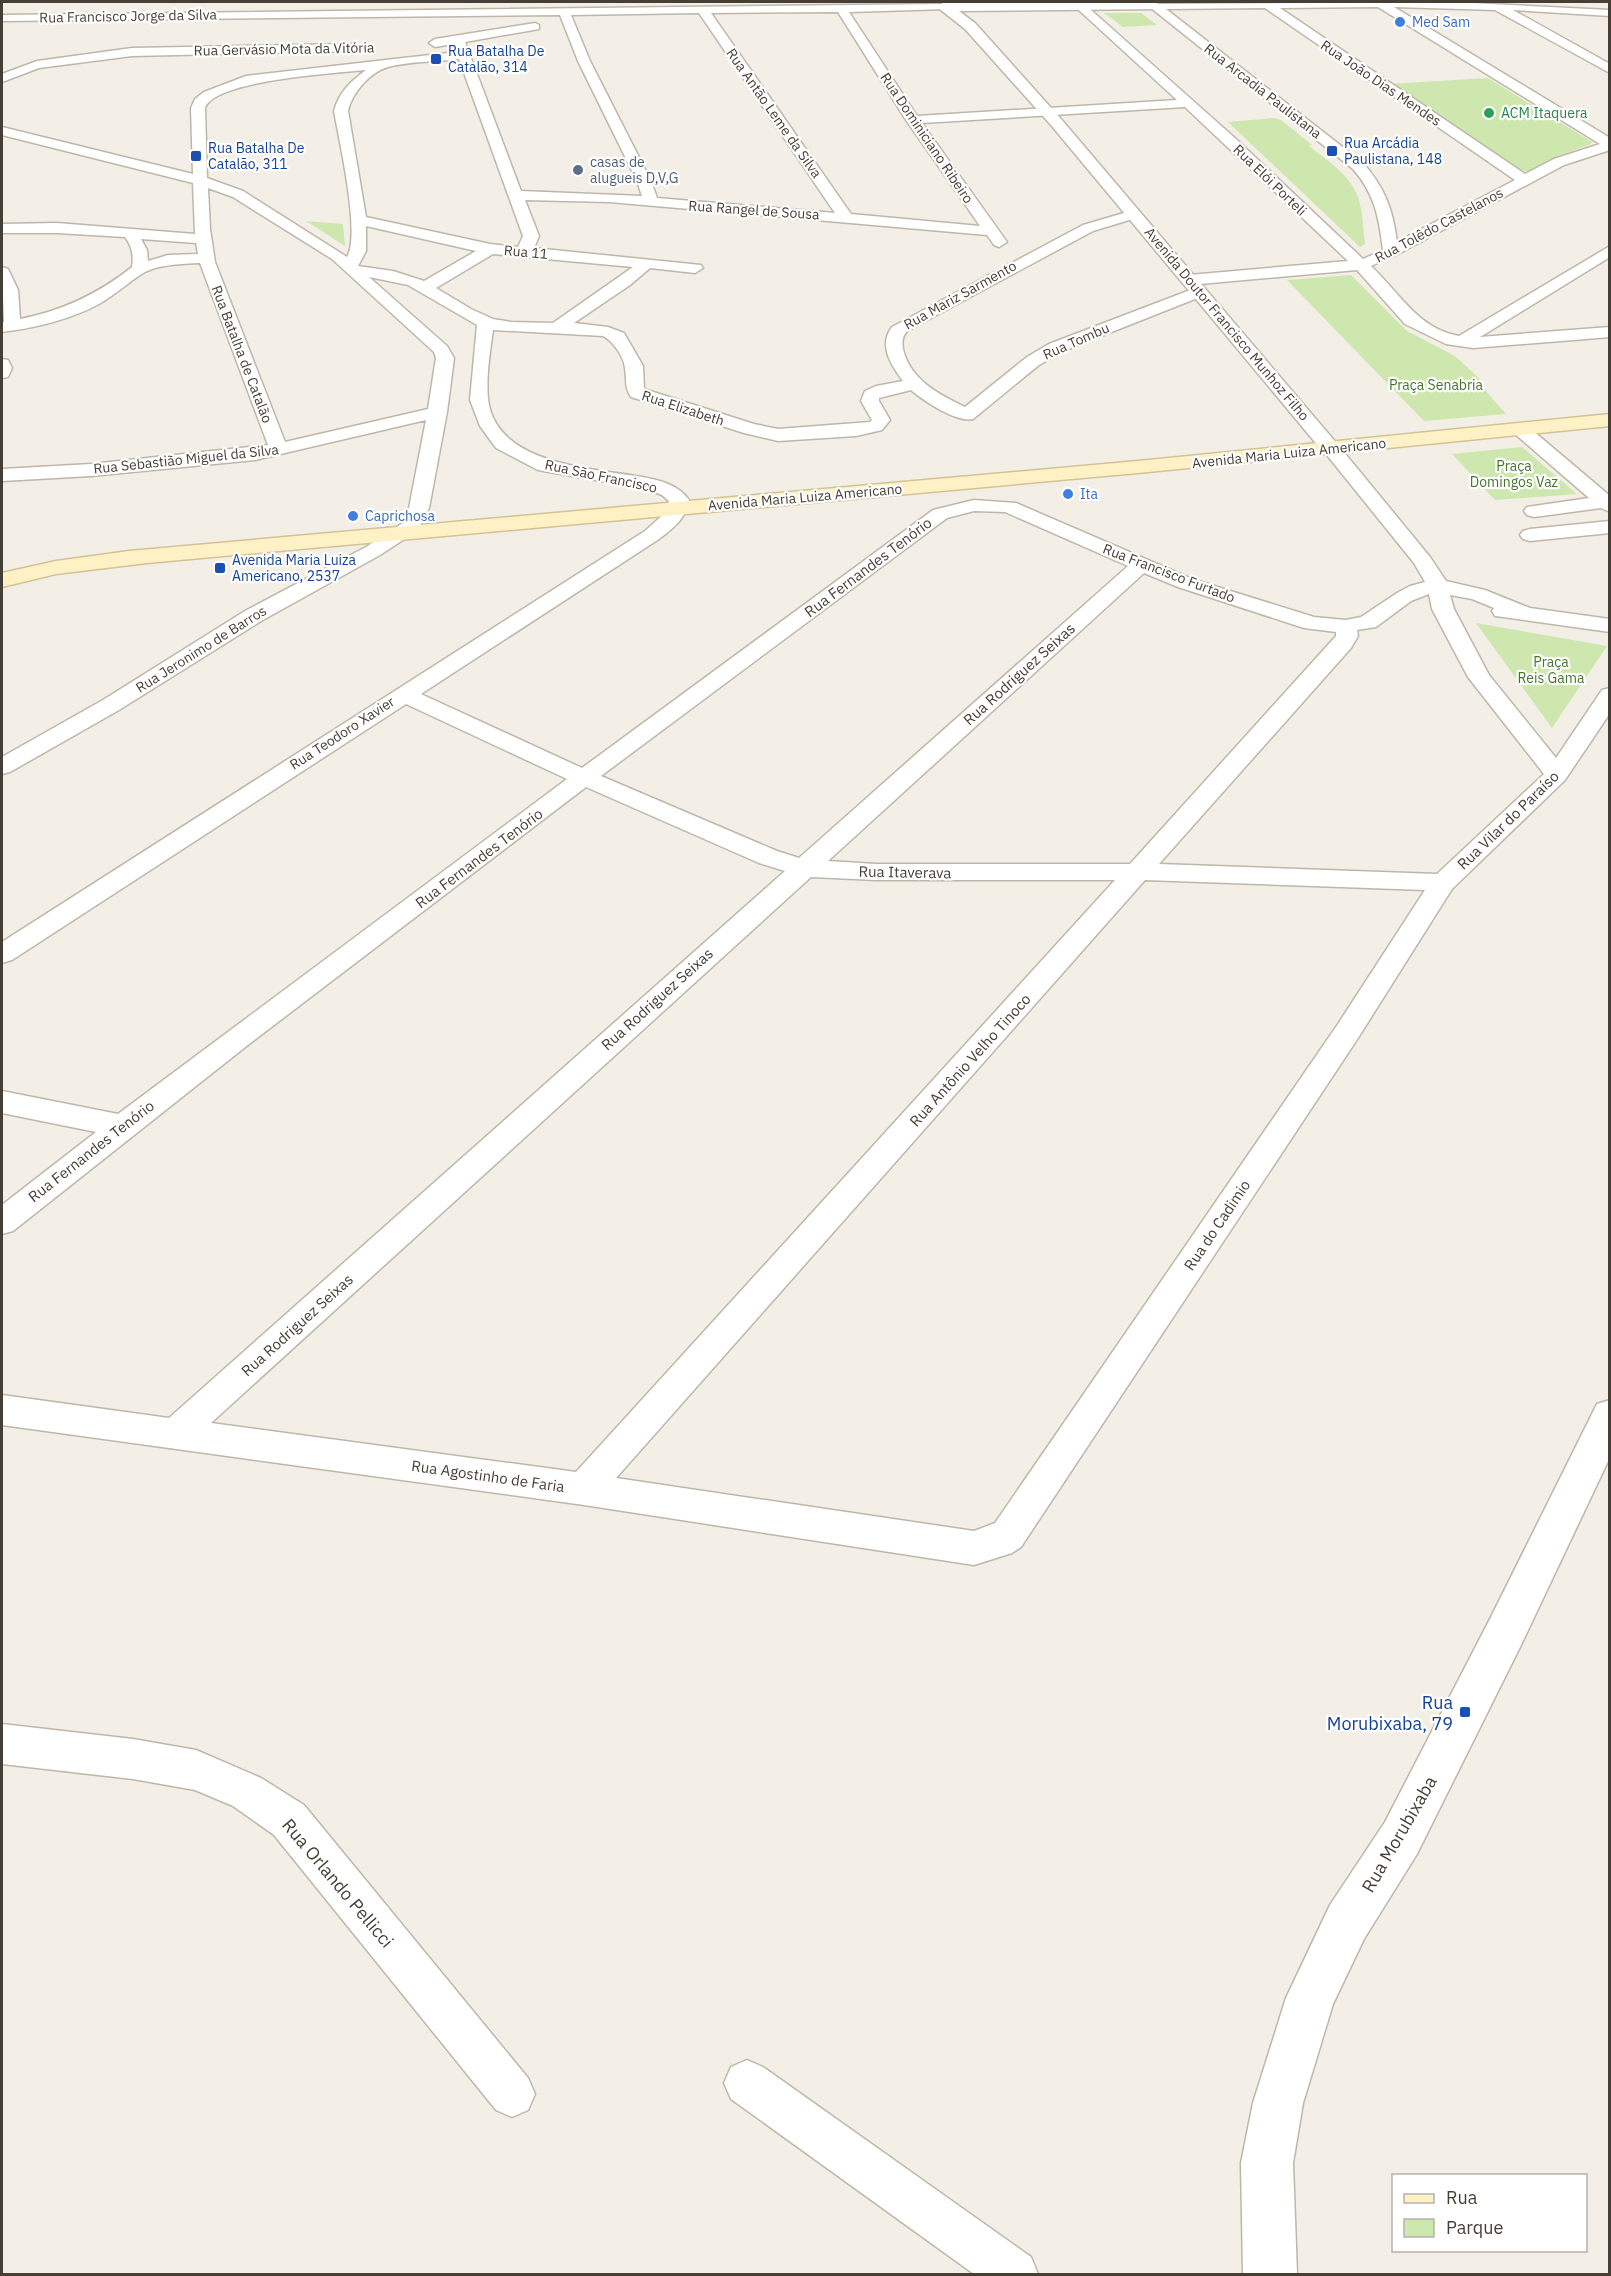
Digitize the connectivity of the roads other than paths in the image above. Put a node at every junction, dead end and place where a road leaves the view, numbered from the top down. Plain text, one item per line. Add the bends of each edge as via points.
1 (916, 2) edge
2 (1379, 3) junction
3 (1153, 4) edge
4 (1267, 4) junction
5 (1494, 4) junction
6 (1080, 5) edge
7 (943, 7) junction
8 (842, 8) junction
9 (702, 9) junction
10 (1610, 13) edge
11 (566, 16) junction
12 (2, 18) edge
13 (458, 40) junction
14 (361, 48) dead end
15 (422, 49) junction
16 (465, 55) junction
17 (385, 63) junction
18 (1610, 69) edge
19 (2, 78) edge
20 (1188, 103) junction
21 (1047, 112) junction
22 (913, 120) junction
23 (2, 131) edge
24 (1610, 144) edge
25 (200, 180) junction
26 (1524, 180) junction
27 (517, 195) junction
28 (651, 202) junction
29 (1134, 214) junction
30 (846, 217) junction
31 (359, 220) junction
32 (2, 228) edge
33 (991, 231) junction
34 (129, 233) junction
35 (203, 239) junction
36 (490, 249) junction
37 (1610, 250) edge
38 (522, 252) junction
39 (1391, 252) junction
40 (206, 258) junction
41 (1022, 261) junction
42 (646, 263) junction
43 (1360, 265) junction
44 (695, 267) dead end
45 (139, 269) junction
46 (352, 269) junction
47 (2, 272) edge
48 (1194, 286) junction
49 (424, 288) junction
50 (486, 322) junction
51 (7, 326) edge
52 (556, 328) junction
53 (1610, 332) edge
54 (1461, 342) junction
55 (2, 364) edge
56 (2, 373) edge
57 (915, 384) junction
58 (438, 412) junction
59 (967, 415) joint
60 (1610, 420) edge
61 (1520, 429) junction
62 (1331, 449) junction
63 (279, 450) junction
64 (2, 475) edge
65 (1607, 504) edge
66 (964, 506) joint
67 (678, 508) junction
68 (1534, 511) dead end
69 (1610, 527) edge
70 (401, 532) junction
71 (1530, 535) dead end
72 (1141, 565) junction
73 (2, 580) edge
74 (1438, 586) junction
75 (1443, 609) junction
76 (1522, 613) junction
77 (1376, 617) junction
78 (1346, 626) junction
79 (1610, 626) edge
80 (403, 694) junction
81 (1610, 695) edge
82 (2, 766) edge
83 (1557, 775) junction
84 (585, 778) junction
85 (803, 868) junction
86 (1137, 873) junction
87 (1443, 883) junction
88 (2, 954) edge
89 (2, 1102) edge
90 (122, 1126) junction
91 (2, 1222) edge
92 (2, 1410) edge
93 (1610, 1416) edge
94 (175, 1434) junction
95 (584, 1489) junction
96 (974, 1548) joint
97 (2, 1744) edge
98 (747, 2083) dead end
99 (512, 2094) dead end
100 (1014, 2274) edge
101 (1270, 2274) edge

1 - 7 street, Avenida Doutor Francisco Munhoz Filho
2 - 4 street
2 - 5 street
2 - 24 street
3 - 4 street
3 - 6 street, Rua Francisco Jorge da Silva
3 - 39 street, Rua Arcadia Paulistana via 1358,166 1372,181 1385,206
4 - 26 street, Rua João Dias Mendes
5 - 10 street
5 - 18 street
6 - 7 street, Rua Francisco Jorge da Silva
6 - 20 street, Rua Elói Porteli
7 - 8 street, Rua Francisco Jorge da Silva
7 - 21 street, Avenida Doutor Francisco Munhoz Filho via 970,26
8 - 9 street, Rua Francisco Jorge da Silva
8 - 22 street, Rua Dominiciano Ribeiro
9 - 11 street, Rua Francisco Jorge da Silva
9 - 30 street, Rua Antão Leme da Silva
11 - 12 street, Rua Francisco Jorge da Silva
11 - 13 street
11 - 28 street
13 - 15 street
13 - 16 street
14 - 19 street, Rua Gervásio Mota da Vitória via 132,52 37,65
15 - 16 street, Rua Batalha de Catalão
15 - 17 street, Rua Batalha de Catalão
16 - 27 street
17 - 25 street, Rua Batalha de Catalão via 262,77 235,83 209,95 198,108
17 - 31 street via 351,89 342,103
20 - 21 street
20 - 43 street, Rua Elói Porteli
21 - 22 street
21 - 29 street, Avenida Doutor Francisco Munhoz Filho
22 - 33 street, Rua Dominiciano Ribeiro
23 - 25 street
24 - 26 street, Rua Tolêdo Castelanos
25 - 35 street, Rua Batalha de Catalão
25 - 46 street via 258,205
26 - 39 street, Rua Tolêdo Castelanos
27 - 28 street, Rua Rangel de Sousa
27 - 38 street via 531,236
28 - 30 street, Rua Rangel de Sousa
29 - 41 street, Rua Mariz Sarmento via 1088,228
29 - 48 street, Avenida Doutor Francisco Munhoz Filho
30 - 33 street, Rua Rangel de Sousa
31 - 36 street, Rua 11
31 - 46 street via 358,251
32 - 34 street
33 - 41 street, Rua Dominiciano Ribeiro
34 - 35 street
34 - 45 street via 139,248
35 - 40 street, Rua Batalha de Catalão
36 - 38 street, Rua 11
36 - 49 street
37 - 54 street
38 - 42 street, Rua 11
39 - 43 street, Rua Tolêdo Castelanos
40 - 45 street via 168,260
40 - 63 street, Rua Batalha de Catalão
41 - 57 street, Rua Mariz Sarmento via 897,331 899,359
42 - 44 street, Rua 11
42 - 52 street
43 - 48 street, Rua Tolêdo Castelanos
43 - 54 street, Rua Elói Porteli via 1411,321
45 - 51 street via 100,298 72,312
46 - 49 street, Rua Elizabeth via 400,277
46 - 58 street, Rua Jeronimo de Barros via 444,354
47 - 51 street via 11,294
48 - 59 street, Rua Tombu via 1055,348
48 - 62 street, Avenida Doutor Francisco Munhoz Filho
49 - 50 street, Rua Elizabeth
50 - 52 street, Rua Elizabeth
50 - 67 street, Rua São Francisco via 479,400 489,426 503,444 545,466 622,478 666,490 678,500
52 - 57 street, Rua Elizabeth via 605,332 618,337 634,366 634,388 640,395 767,434 830,433 876,426 881,420 871,396
53 - 54 street, Rua Elói Porteli via 1521,341
55 - 56 street
57 - 59 street, Rua Mariz Sarmento
58 - 63 street, Rua Sebastião Miguel da Silva
58 - 70 street, Rua Jeronimo de Barros via 419,508 411,526
60 - 61 main road, Avenida Maria Luiza Americano
61 - 62 main road, Avenida Maria Luiza Americano
61 - 65 street
62 - 67 main road, Avenida Maria Luiza Americano
62 - 74 street, Avenida Doutor Francisco Munhoz Filho via 1402,533
63 - 64 street, Rua Sebastião Miguel da Silva via 103,469
65 - 68 street
66 - 72 street, Rua Francisco Furtado via 1009,507
66 - 84 street, Rua Fernandes Tenório via 940,514
67 - 70 main road, Avenida Maria Luiza Americano
67 - 80 street, Rua Teodoro Xavier via 652,535
69 - 71 street
70 - 73 main road, Avenida Maria Luiza Americano via 85,563
70 - 82 street, Rua Jeronimo de Barros
72 - 78 street, Rua Francisco Furtado via 1216,594 1312,623
72 - 85 street, Rua Rodriguez Seixas
74 - 75 street, Avenida Doutor Francisco Munhoz Filho
74 - 76 street, Rua Francisco Furtado via 1478,594
74 - 77 street, Rua Francisco Furtado via 1404,597
75 - 76 street, Rua Francisco Furtado
75 - 77 street, Rua Francisco Furtado
75 - 83 street, Avenida Doutor Francisco Munhoz Filho via 1479,677
76 - 79 street, Rua Francisco Furtado
77 - 78 street, Rua Francisco Furtado
78 - 86 street, Rua Antônio Velho Tinoco via 1343,643
80 - 84 street, Rua Itaverava
80 - 88 street, Rua Teodoro Xavier
81 - 83 street, Rua Vilar do Paraíso
83 - 87 street, Rua Vilar do Paraíso
84 - 85 street, Rua Itaverava via 768,857
84 - 90 street, Rua Fernandes Tenório
85 - 86 street, Rua Itaverava
85 - 94 street, Rua Rodriguez Seixas
86 - 87 street, Rua Itaverava
86 - 95 street, Rua Antônio Velho Tinoco
87 - 96 street, Rua do Cadimio via 1348,1031 1008,1535
89 - 90 street
90 - 91 street, Rua Fernandes Tenório
92 - 94 street, Rua Agostinho de Faria
93 - 101 street, Rua Morubixaba via 1401,1838 1347,1922 1311,1998 1278,2103 1267,2163
94 - 95 street, Rua Agostinho de Faria
95 - 96 street, Rua Agostinho de Faria
97 - 99 street, Rua Orlando Pellicci via 196,1770 247,1792 289,1820
98 - 100 street

